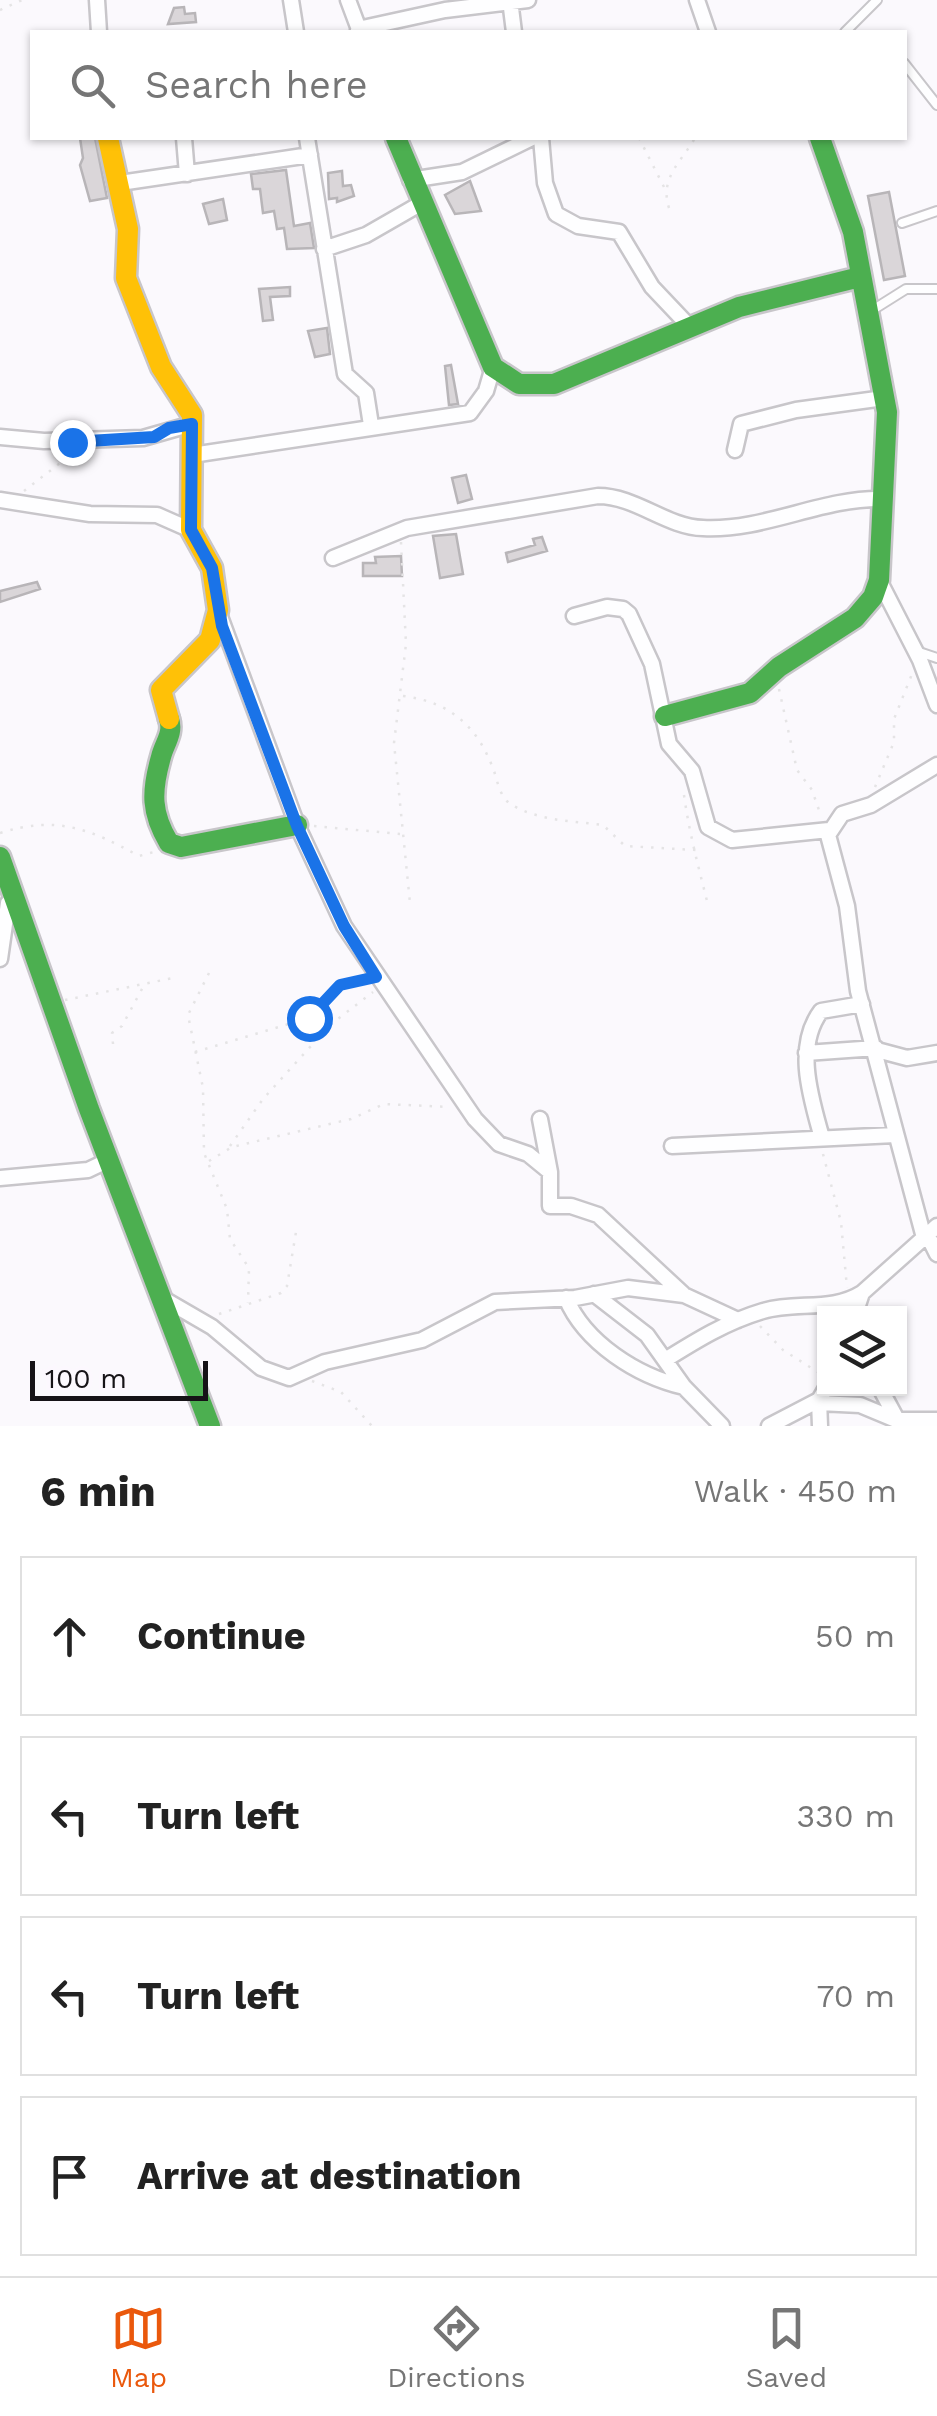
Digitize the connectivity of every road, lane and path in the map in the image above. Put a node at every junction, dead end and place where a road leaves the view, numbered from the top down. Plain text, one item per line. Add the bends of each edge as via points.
1 (22, 0) edge
2 (97, 0) edge
3 (292, 0) edge
4 (348, 0) edge
5 (528, 0) edge
6 (697, 0) edge
7 (878, 0) edge
8 (510, 2) edge
9 (0, 10) edge
10 (99, 30) edge
11 (296, 30) edge
12 (359, 30) edge
13 (514, 30) edge
14 (707, 30) edge
15 (847, 30) edge
16 (907, 66) edge
17 (937, 104) edge
18 (109, 140) edge
19 (184, 140) edge
20 (307, 140) edge
21 (397, 140) edge
22 (528, 140) edge
23 (541, 140) edge
24 (640, 140) edge
25 (695, 140) edge
26 (821, 140) edge
27 (310, 155) junction
28 (187, 174) junction
29 (410, 180) junction
30 (120, 183) junction
31 (665, 190) junction
32 (420, 204) junction
33 (669, 208) dead end
34 (937, 211) edge
35 (902, 223) dead end
36 (324, 249) junction
37 (860, 276) junction
38 (937, 289) edge
39 (867, 313) junction
40 (688, 325) junction
41 (493, 368) junction
42 (884, 398) junction
43 (192, 424) junction
44 (372, 426) junction
45 (0, 437) edge
46 (95, 438) junction
47 (734, 450) dead end
48 (192, 455) junction
49 (882, 499) junction
50 (5, 500) edge
51 (191, 530) junction
52 (399, 531) junction
53 (334, 558) dead end
54 (879, 580) junction
55 (218, 610) junction
56 (574, 616) dead end
57 (917, 655) junction
58 (937, 658) edge
59 (772, 674) junction
60 (402, 696) junction
61 (937, 705) edge
62 (665, 716) junction
63 (937, 765) edge
64 (683, 785) dead end
65 (866, 807) junction
66 (297, 826) junction
67 (826, 830) junction
68 (0, 833) edge
69 (403, 835) junction
70 (166, 839) junction
71 (696, 850) junction
72 (0, 857) edge
73 (8, 898) edge
74 (707, 901) dead end
75 (410, 903) dead end
76 (0, 958) edge
77 (209, 973) dead end
78 (173, 978) dead end
79 (379, 981) junction
80 (144, 986) junction
81 (54, 1004) junction
82 (862, 1004) junction
83 (114, 1044) dead end
84 (877, 1049) junction
85 (193, 1053) junction
86 (806, 1053) junction
87 (937, 1054) edge
88 (467, 1108) junction
89 (540, 1118) dead end
90 (895, 1135) junction
91 (820, 1138) junction
92 (672, 1146) dead end
93 (227, 1150) junction
94 (108, 1160) junction
95 (207, 1163) junction
96 (550, 1172) junction
97 (0, 1178) edge
98 (929, 1231) edge
99 (296, 1232) dead end
100 (937, 1254) edge
101 (594, 1294) junction
102 (684, 1295) junction
103 (162, 1298) junction
104 (566, 1298) junction
105 (248, 1303) junction
106 (817, 1306) edge
107 (854, 1306) edge
108 (742, 1318) junction
109 (204, 1321) junction
110 (665, 1360) junction
111 (817, 1372) edge
112 (296, 1377) junction
113 (684, 1387) junction
114 (884, 1396) edge
115 (822, 1397) edge
116 (937, 1420) edge
117 (899, 1423) edge
118 (716, 1425) edge
119 (210, 1426) edge
120 (372, 1426) edge
121 (769, 1426) edge
122 (820, 1426) edge

1 - 9 path
2 - 10 street
3 - 11 street
4 - 12 street
5 - 8 street
6 - 14 street
7 - 15 lane
8 - 12 street
8 - 13 street
16 - 17 lane
18 - 30 street
19 - 28 street
20 - 27 street
21 - 29 street
22 - 29 street via 462,172
23 - 40 street via 544,183 556,214 578,226 619,232 652,287
24 - 31 path
25 - 31 path
26 - 37 street
27 - 28 street
27 - 36 street
28 - 30 street
29 - 32 street
30 - 43 street via 128,229 126,278 160,367 190,409
31 - 33 path
32 - 36 street via 366,235
32 - 41 street
34 - 35 lane
36 - 44 street via 345,374 366,393
37 - 39 street
37 - 40 street
38 - 39 lane via 906,290
39 - 42 street
40 - 41 street via 554,384 519,384
41 - 44 street via 470,413
42 - 47 street via 757,419 736,430
42 - 49 street via 889,438
43 - 46 street via 154,437
43 - 48 street
44 - 48 street
45 - 46 street
46 - 50 path
48 - 51 street
49 - 52 street via 704,528 598,496
49 - 54 street
50 - 51 street via 90,514 157,515
51 - 55 street via 212,568
52 - 53 street
52 - 60 path via 407,620
54 - 57 street
54 - 59 street via 855,618
55 - 66 street
55 - 70 street via 200,654 161,690 172,727 160,759 153,816
56 - 62 street via 607,607 629,614 652,664
57 - 58 lane
57 - 61 street
57 - 65 path via 894,719 894,742
59 - 62 street via 738,698
59 - 67 path via 797,770
60 - 69 path via 394,743
60 - 71 path via 470,725 510,804 570,824 603,825 625,846
62 - 67 street via 669,744 692,771 703,816 715,833 732,840
63 - 65 street
64 - 71 path
65 - 67 street via 842,814
66 - 69 path
66 - 70 street via 181,847
66 - 79 street via 344,926
67 - 82 street
68 - 70 path via 59,826 104,834 139,856 152,854
69 - 75 path
71 - 74 path
72 - 73 street
73 - 76 street
73 - 81 street
77 - 85 path via 189,1007
78 - 80 path
79 - 85 path via 340,985 309,1018
79 - 88 street
79 - 93 path via 330,1025
80 - 81 path
80 - 83 path via 112,1034
81 - 94 street
82 - 84 street
82 - 86 street via 821,1010
84 - 86 street
84 - 87 street via 907,1058
84 - 90 street
85 - 95 path via 203,1088
86 - 91 street
88 - 93 path via 384,1104 351,1119
88 - 96 street via 500,1144
89 - 96 street
90 - 91 street
90 - 98 street
91 - 92 street
91 - 107 path
93 - 95 path
94 - 97 street via 88,1170
94 - 103 street
95 - 105 path via 227,1209 230,1239 249,1268
96 - 102 street via 550,1206 598,1215
98 - 100 street
98 - 107 street
99 - 105 path via 286,1286
101 - 102 street via 628,1288
101 - 104 street
101 - 110 street via 648,1336
102 - 108 street
103 - 109 street
103 - 119 street
104 - 112 street via 495,1302 422,1340 325,1362
104 - 113 street via 585,1331 640,1370
105 - 109 path
106 - 108 street
108 - 110 street
108 - 111 path
109 - 112 street via 261,1368
110 - 113 street
112 - 120 path via 334,1388
113 - 118 street
114 - 117 street
115 - 117 street
115 - 121 street
115 - 122 street
116 - 117 street

